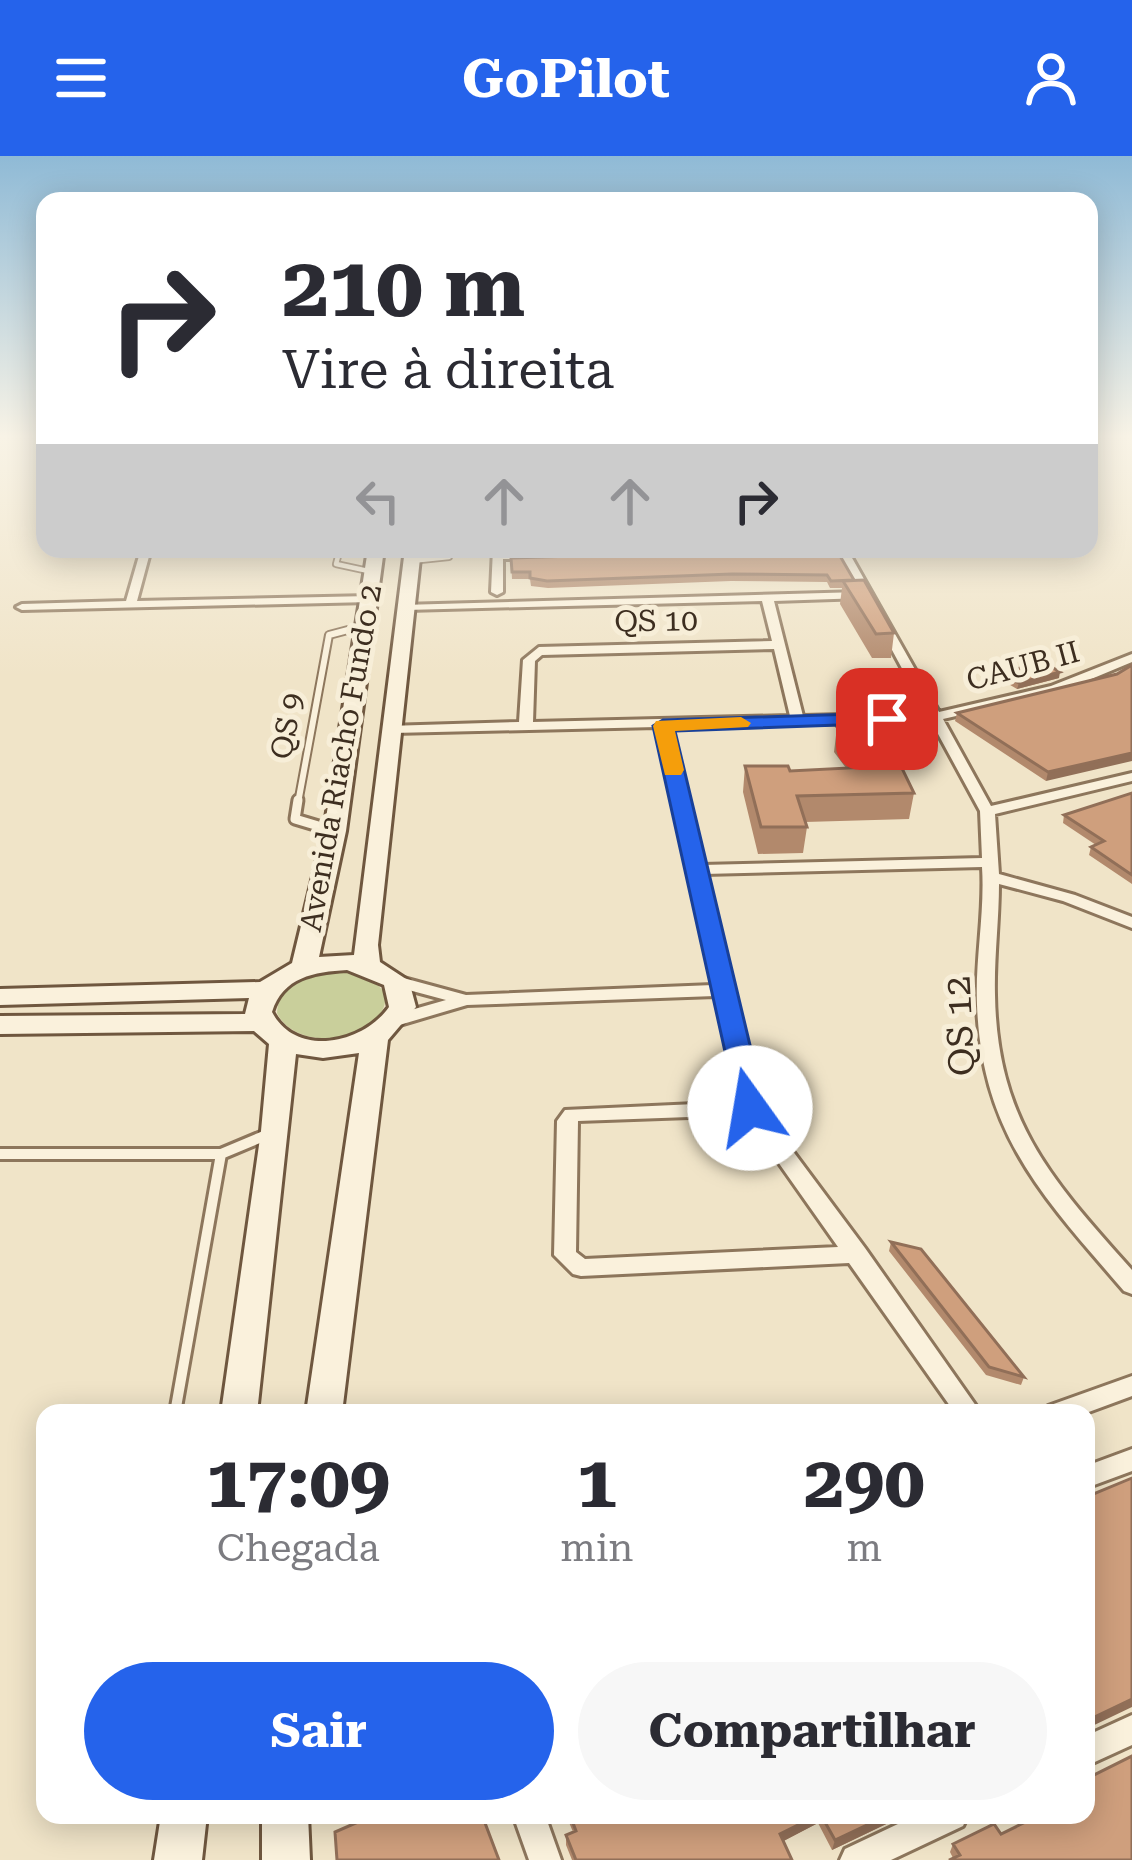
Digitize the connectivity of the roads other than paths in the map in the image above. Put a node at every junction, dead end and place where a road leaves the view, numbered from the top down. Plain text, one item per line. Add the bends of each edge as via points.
1 (144, 558) edge
2 (338, 558) edge
3 (375, 558) edge
4 (412, 558) edge
5 (498, 558) edge
6 (848, 558) edge
7 (373, 572) junction
8 (867, 589) junction
9 (808, 590) junction
10 (497, 592) junction
11 (766, 597) junction
12 (472, 598) junction
13 (370, 599) junction
14 (407, 600) junction
15 (131, 603) junction
16 (22, 607) dead end
17 (362, 626) junction
18 (776, 645) junction
19 (1132, 658) edge
20 (932, 718) junction
21 (798, 721) junction
22 (526, 726) junction
23 (663, 726) junction
24 (393, 729) junction
25 (1132, 777) edge
26 (987, 811) junction
27 (335, 831) junction
28 (991, 869) junction
29 (695, 870) junction
30 (1132, 923) edge
31 (368, 966) junction
32 (304, 968) junction
33 (396, 981) junction
34 (266, 990) junction
35 (723, 990) junction
36 (0, 997) edge
37 (466, 1000) junction
38 (0, 1025) edge
39 (385, 1029) junction
40 (271, 1032) junction
41 (750, 1108) junction
42 (276, 1131) junction
43 (0, 1154) edge
44 (221, 1154) junction
45 (857, 1254) junction
46 (1132, 1286) edge
47 (1132, 1386) edge
48 (177, 1404) edge
49 (240, 1404) edge
50 (325, 1404) edge
51 (963, 1404) edge
52 (1082, 1404) edge
53 (1132, 1460) edge
54 (1095, 1474) edge
55 (1132, 1730) edge
56 (1095, 1747) edge
57 (183, 1824) edge
58 (285, 1824) edge
59 (532, 1824) edge
60 (933, 1824) edge
61 (178, 1860) edge
62 (286, 1860) edge
63 (545, 1860) edge
64 (856, 1860) edge

1 - 15 street
2 - 7 lane via 336,564
3 - 7 main road, Avenida Riacho Fundo 2
4 - 14 main road, Avenida Riacho Fundo 2
5 - 10 street
6 - 8 street, CAUB II
7 - 13 main road, Avenida Riacho Fundo 2
8 - 9 street
8 - 20 street, CAUB II
9 - 10 street
9 - 11 street
10 - 12 street
11 - 12 street
11 - 18 street
12 - 14 street
13 - 15 street
13 - 17 main road, Avenida Riacho Fundo 2
14 - 24 main road, Avenida Riacho Fundo 2
15 - 16 street
17 - 27 main road, Avenida Riacho Fundo 2
17 - 27 lane, QS 9 via 329,635 295,819
18 - 21 street
18 - 22 street, QS 10 via 538,651 529,660
19 - 20 street, CAUB II via 1054,689
20 - 21 street
20 - 26 street
21 - 23 street
22 - 23 street
22 - 24 street
23 - 29 street
24 - 31 main road, Avenida Riacho Fundo 2
25 - 26 street
26 - 28 street, QS 12
27 - 32 main road, Avenida Riacho Fundo 2
28 - 29 street
28 - 30 street
28 - 46 street, QS 12 via 986,1005 993,1085 1038,1176
29 - 35 street
31 - 32 main road
31 - 33 main road
32 - 34 main road
33 - 37 street
33 - 39 main road via 403,1007
34 - 36 main road
34 - 40 main road via 260,1001
35 - 37 street
35 - 41 street
37 - 39 street
38 - 40 main road
39 - 40 main road via 328,1050
39 - 50 main road
40 - 42 main road
41 - 45 street
41 - 45 street via 572,1115 566,1255 573,1265
42 - 44 lane
42 - 49 main road
43 - 44 lane
44 - 48 lane
45 - 51 street
47 - 52 street
53 - 54 street
55 - 56 street
57 - 61 main road
58 - 62 main road
59 - 63 street
60 - 64 street

